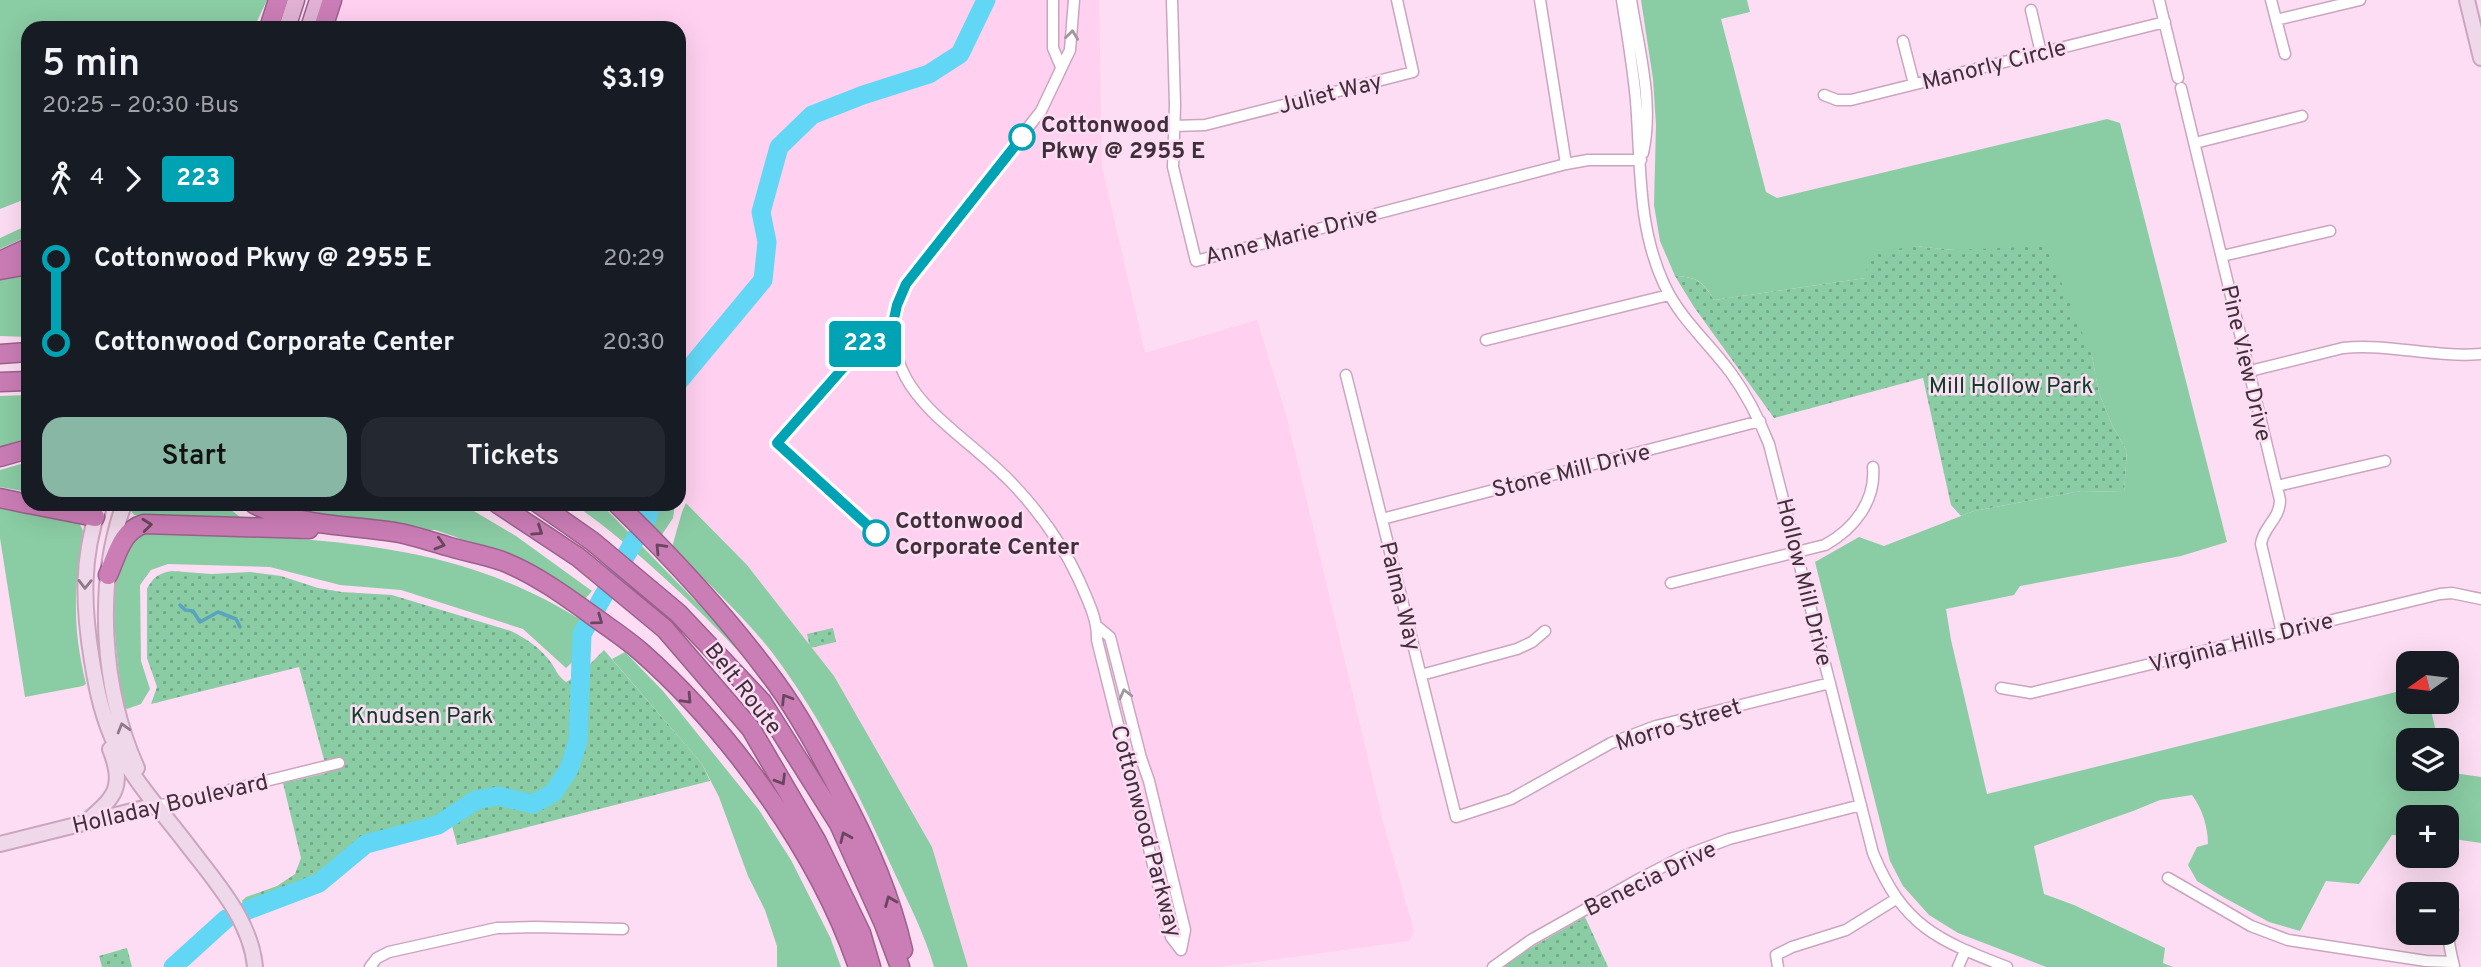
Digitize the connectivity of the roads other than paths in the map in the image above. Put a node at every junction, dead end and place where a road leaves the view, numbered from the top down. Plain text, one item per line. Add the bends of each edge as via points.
1 (278, 0) edge
2 (296, 0) edge
3 (318, 0) edge
4 (332, 0) edge
5 (1053, 0) edge
6 (1074, 0) edge
7 (1172, 0) edge
8 (1397, 0) edge
9 (1540, 0) edge
10 (1622, 0) edge
11 (1631, 0) edge
12 (2160, 0) edge
13 (2272, 0) edge
14 (2360, 0) edge
15 (2467, 0) edge
16 (2031, 10) dead end
17 (2276, 20) junction
18 (271, 21) edge
19 (289, 21) edge
20 (311, 21) edge
21 (325, 21) edge
22 (2165, 22) junction
23 (1903, 41) dead end
24 (2041, 53) junction
25 (2285, 54) dead end
26 (2481, 58) edge
27 (1061, 68) junction
28 (1914, 84) junction
29 (1824, 95) dead end
30 (2302, 116) dead end
31 (1174, 126) junction
32 (2195, 143) junction
33 (1641, 160) junction
34 (1566, 164) junction
35 (2330, 231) dead end
36 (21, 251) edge
37 (2222, 256) junction
38 (0, 261) edge
39 (21, 266) edge
40 (0, 270) edge
41 (1669, 295) junction
42 (1486, 341) dead end
43 (21, 352) edge
44 (0, 354) edge
45 (2481, 354) edge
46 (2249, 371) junction
47 (1346, 376) dead end
48 (21, 380) edge
49 (0, 382) edge
50 (1760, 421) junction
51 (21, 451) edge
52 (0, 457) edge
53 (2385, 461) dead end
54 (1873, 467) dead end
55 (2277, 486) junction
56 (0, 498) edge
57 (21, 502) edge
58 (98, 511) edge
59 (122, 511) edge
60 (268, 511) edge
61 (509, 511) edge
62 (549, 511) edge
63 (624, 511) edge
64 (1382, 519) junction
65 (397, 532) junction
66 (1798, 552) junction
67 (108, 575) junction
68 (1671, 583) dead end
69 (2481, 600) edge
70 (1098, 626) junction
71 (1545, 631) dead end
72 (2282, 633) junction
73 (1421, 675) junction
74 (1830, 683) junction
75 (2001, 688) dead end
76 (103, 718) junction
77 (339, 764) dead end
78 (147, 792) junction
79 (156, 805) junction
80 (1861, 805) junction
81 (1456, 817) joint
82 (86, 822) junction
83 (0, 844) edge
84 (2168, 878) dead end
85 (1896, 899) junction
86 (623, 929) dead end
87 (2449, 945) edge
88 (1965, 951) junction
89 (2454, 964) edge
90 (255, 967) edge
91 (370, 967) edge
92 (858, 967) edge
93 (871, 967) edge
94 (900, 967) edge
95 (907, 967) edge
96 (1493, 967) edge
97 (1778, 967) edge
98 (1958, 967) edge
99 (2007, 967) edge

1 - 18 highway
2 - 19 main road
3 - 20 main road
4 - 21 highway
5 - 27 street via 1053,48
27 -> 6 street, Cottonwood Parkway via 1070,50
7 - 31 street, Anne Marie Drive
8 - 31 street, Juliet Way via 1413,72 1205,125
9 - 34 street
10 - 33 street, Hollow Mill Drive
11 - 33 street, Hollow Mill Drive via 1645,91 1647,132
12 - 22 street, Pine View Drive
13 - 17 street
14 - 17 street
15 - 26 main road
16 - 24 street
17 - 25 street
22 - 24 street, Manorly Circle
22 - 32 street, Pine View Drive
23 - 28 street
24 - 28 street, Manorly Circle
27 - 70 street, Cottonwood Parkway via 1041,111 906,284 892,328 894,348 912,391 1035,509 1072,567
28 - 29 street, Manorly Circle via 1851,100
30 - 32 street
31 - 34 street, Anne Marie Drive via 1173,167 1196,261
32 - 37 street, Pine View Drive
33 - 34 street, Anne Marie Drive
33 - 41 street, Hollow Mill Drive via 1640,190 1648,243
35 - 37 street
36 - 38 highway
37 - 46 street, Pine View Drive
39 - 40 highway
41 - 42 street
41 - 50 street, Hollow Mill Drive via 1730,372
43 - 44 highway
45 - 46 street via 2358,346
46 - 55 street, Pine View Drive
47 - 64 street, Palma Way
48 - 49 highway
50 - 64 street, Stone Mill Drive
50 - 66 street, Hollow Mill Drive
51 - 52 highway
53 - 55 street
54 - 66 street via 1871,495 1851,527 1825,545
55 - 72 street, Pine View Drive via 2280,508 2261,544
56 - 57 highway
58 -> 76 main road via 89,541 84,615
59 - 67 main road
60 - 65 highway via 299,520
61 -> 93 highway, Belt Route via 578,557 665,629 751,729 816,840 861,933
94 -> 62 highway, Belt Route via 839,824 762,702 678,613
95 -> 63 highway via 895,915 863,835 817,748 777,684 700,589
64 - 73 street, Palma Way
67 -> 65 highway via 128,532 145,524
65 -> 92 highway via 503,562 556,589 639,650 729,745 768,796 825,892
66 - 68 street
66 - 74 street, Hollow Mill Drive
78 -> 67 main road via 114,696 105,613
69 - 72 street, Virginia Hills Drive via 2440,594
70 -> 70 street, Cottonwood Parkway via 1097,640 1171,937 1181,950 1185,930 1160,825 1110,637
71 - 73 street via 1517,649
72 - 75 street, Virginia Hills Drive via 2031,693
73 - 81 street, Palma Way
74 - 80 street, Hollow Mill Drive
74 - 81 street, Morro Street via 1630,734 1511,799
76 - 78 main road via 124,761
76 - 82 main road via 118,774 117,788
77 - 79 street, Holladay Boulevard
78 - 79 main road
79 - 82 main road, Holladay Boulevard
79 - 90 main road via 231,905 247,934
80 - 85 street, Hollow Mill Drive via 1873,853
80 - 96 street, Benecia Drive via 1729,839 1684,856 1531,940
82 - 83 main road, Holladay Boulevard
84 - 89 street via 2251,926 2288,940
85 - 88 street, Hollow Mill Drive via 1926,929
85 - 97 street via 1846,930 1776,955
86 - 91 street via 497,928 389,952
87 - 89 street
88 - 98 street
88 - 99 street, Hollow Mill Drive

